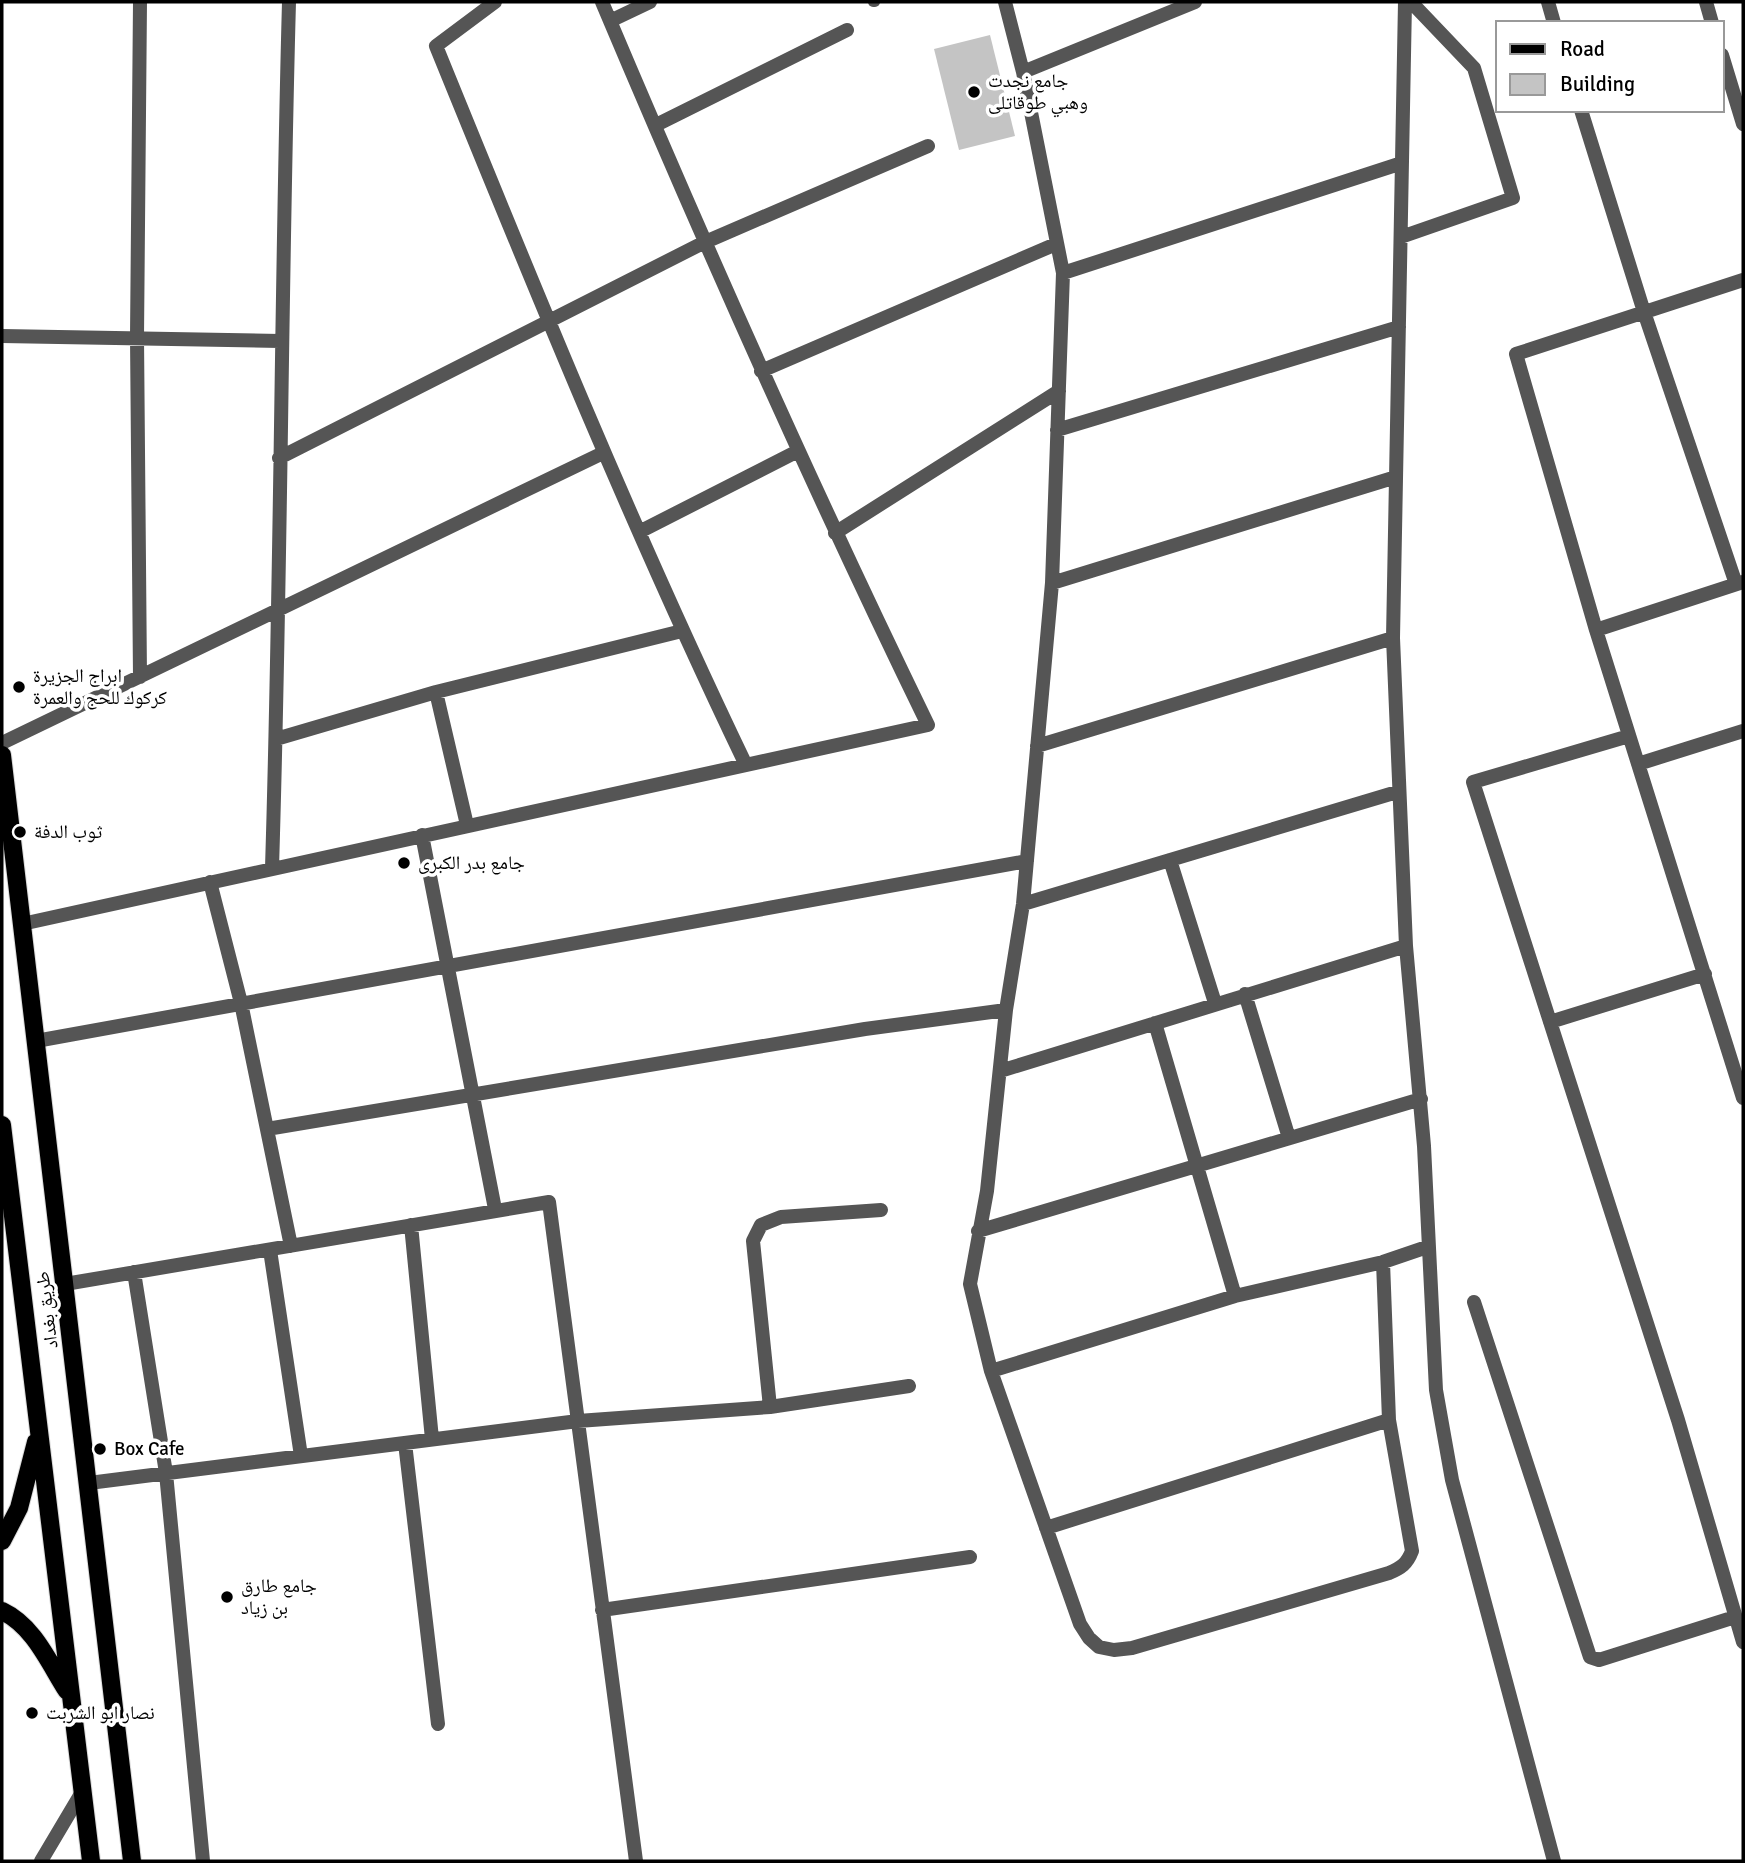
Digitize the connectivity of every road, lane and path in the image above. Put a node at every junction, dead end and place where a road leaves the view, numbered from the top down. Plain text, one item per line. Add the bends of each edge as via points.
1 (140, 2) edge
2 (289, 2) edge
3 (495, 2) edge
4 (602, 2) edge
5 (650, 2) edge
6 (1005, 2) edge
7 (1195, 2) edge
8 (1405, 2) edge
9 (1411, 2) edge
10 (1548, 2) edge
11 (1706, 2) edge
12 (610, 21) junction
13 (1553, 21) edge
14 (1711, 21) edge
15 (847, 30) dead end
16 (1724, 62) edge
17 (1023, 72) junction
18 (1582, 112) edge
19 (1743, 124) edge
20 (656, 125) junction
21 (928, 146) dead end
22 (1402, 163) junction
23 (1401, 237) junction
24 (703, 243) junction
25 (1056, 244) junction
26 (1063, 273) junction
27 (1743, 281) edge
28 (1644, 312) junction
29 (549, 324) junction
30 (1399, 327) junction
31 (2, 336) edge
32 (137, 337) junction
33 (280, 341) junction
34 (761, 371) junction
35 (1059, 391) junction
36 (1057, 430) junction
37 (798, 450) junction
38 (603, 453) junction
39 (279, 458) junction
40 (1396, 477) junction
41 (641, 531) junction
42 (835, 533) junction
43 (1052, 583) junction
44 (1740, 583) edge
45 (280, 611) junction
46 (1596, 630) junction
47 (682, 631) junction
48 (1393, 638) junction
49 (139, 677) junction
50 (436, 692) junction
51 (1743, 731) edge
52 (1629, 736) junction
53 (276, 739) junction
54 (2, 743) edge
55 (1037, 746) junction
56 (2, 755) edge
57 (745, 763) junction
58 (1638, 764) junction
59 (1397, 792) junction
60 (467, 825) junction
61 (422, 835) junction
62 (1170, 860) junction
63 (1027, 861) junction
64 (272, 868) junction
65 (210, 882) junction
66 (1023, 904) junction
67 (22, 924) junction
68 (1406, 946) junction
69 (448, 965) junction
70 (1705, 974) junction
71 (1245, 994) junction
72 (241, 1003) junction
73 (1214, 1003) junction
74 (1006, 1010) junction
75 (1155, 1023) junction
76 (1549, 1023) junction
77 (36, 1041) junction
78 (1000, 1072) junction
79 (474, 1095) junction
80 (1743, 1098) edge
81 (1421, 1099) junction
82 (2, 1125) edge
83 (267, 1129) junction
84 (1289, 1138) junction
85 (1198, 1165) junction
86 (495, 1209) junction
87 (881, 1210) dead end
88 (411, 1225) junction
89 (978, 1231) junction
90 (291, 1246) junction
91 (1427, 1247) junction
92 (270, 1250) junction
93 (1383, 1262) junction
94 (134, 1272) junction
95 (65, 1284) junction
96 (1235, 1296) junction
97 (1474, 1302) dead end
98 (991, 1371) junction
99 (909, 1386) dead end
100 (770, 1407) junction
101 (578, 1420) junction
102 (1389, 1420) junction
103 (39, 1429) junction
104 (432, 1439) junction
105 (405, 1443) junction
106 (301, 1456) junction
107 (166, 1473) junction
108 (89, 1483) junction
109 (1046, 1528) junction
110 (2, 1541) edge
111 (970, 1557) dead end
112 (602, 1610) junction
113 (2, 1611) edge
114 (1735, 1617) junction
115 (1743, 1639) edge
116 (71, 1697) junction
117 (438, 1724) dead end
118 (82, 1792) junction
119 (41, 1861) edge
120 (91, 1861) edge
121 (132, 1861) edge
122 (203, 1861) edge
123 (636, 1861) edge
124 (1554, 1861) edge

1 - 32 street
2 - 33 street
3 - 29 street via 436,46
4 - 12 street
5 - 12 street
6 - 17 street
7 - 17 street
8 - 22 street
9 - 23 street via 1474,68 1513,198
10 - 13 street
11 - 14 street
12 - 20 street
15 - 20 street
16 - 19 street
17 - 25 street
18 - 28 street
20 - 24 street
21 - 24 street
22 - 23 street
22 - 26 street
23 - 30 street
24 - 29 street
24 - 34 street
25 - 26 street
25 - 34 street
26 - 35 street
27 - 28 street
28 - 44 street
28 - 46 street via 1516,354
29 - 38 street
29 - 39 street
30 - 36 street
30 - 40 street
31 - 32 street
32 - 33 street
32 - 49 street
33 - 39 street
34 - 37 street
35 - 36 street
35 - 42 street
36 - 43 street
37 - 41 street
37 - 42 street
38 - 41 street
38 - 45 street
39 - 45 street
40 - 43 street
40 - 48 street
41 - 47 street
42 - 57 street via 928,725
43 - 55 street
44 - 46 street
45 - 49 street
45 - 53 street
46 - 52 street
47 - 50 street
47 - 57 street
48 - 55 street
48 - 59 street
49 - 54 street
50 - 53 street
50 - 60 street
51 - 58 street
52 - 58 street
52 - 76 street via 1472,782
53 - 64 street
55 - 63 street
56 - 67 main road, طريق بغداد
57 - 60 street
58 - 70 street
59 - 62 street
59 - 68 street
60 - 61 street
61 - 64 street
61 - 69 street
62 - 66 street
62 - 73 street
63 - 66 street
63 - 69 street
64 - 65 street
65 - 67 street
65 - 72 street
66 - 74 street
67 - 77 main road, طريق بغداد
68 - 71 street
68 - 81 street
69 - 72 street
69 - 79 street
70 - 76 street
70 - 80 street
71 - 73 street
71 - 84 street
72 - 77 street
72 - 83 street
73 - 75 street
74 - 78 street
74 - 79 street
75 - 78 street
75 - 85 street
76 - 114 street via 1678,1420
77 - 95 main road, طريق بغداد
78 - 89 street
79 - 83 street
79 - 86 street
81 - 84 street
81 - 91 street
82 - 103 main road, طريق بغداد
83 - 90 street
84 - 85 street
85 - 89 street
85 - 96 street
86 - 88 street
86 - 101 street via 549,1202
87 - 100 street via 781,1217 761,1225 753,1241
88 - 90 street
88 - 104 street
89 - 98 street via 971,1284
90 - 92 street
91 - 93 street
91 - 124 street via 1436,1390 1451,1480
92 - 94 street
92 - 106 street
93 - 96 street
93 - 102 street
94 - 95 street
94 - 107 street
95 - 108 main road, طريق بغداد
96 - 98 street
97 - 114 street via 1590,1657 1599,1660
98 - 109 street
99 - 100 street
100 - 101 street
101 - 104 street
101 - 112 street
102 - 109 street
102 - 109 street via 1412,1551 1402,1567 1389,1573 1157,1642 1114,1650 1099,1647 1080,1624
103 - 110 main road via 19,1508
103 - 116 main road, طريق بغداد
104 - 105 street
105 - 106 street
105 - 117 street
106 - 107 street
107 - 108 street
107 - 122 street
108 - 121 main road, طريق بغداد
111 - 112 street
112 - 123 street
113 - 116 main road via 32,1636
114 - 115 street
116 - 118 main road, طريق بغداد
118 - 119 street
118 - 120 main road, طريق بغداد

